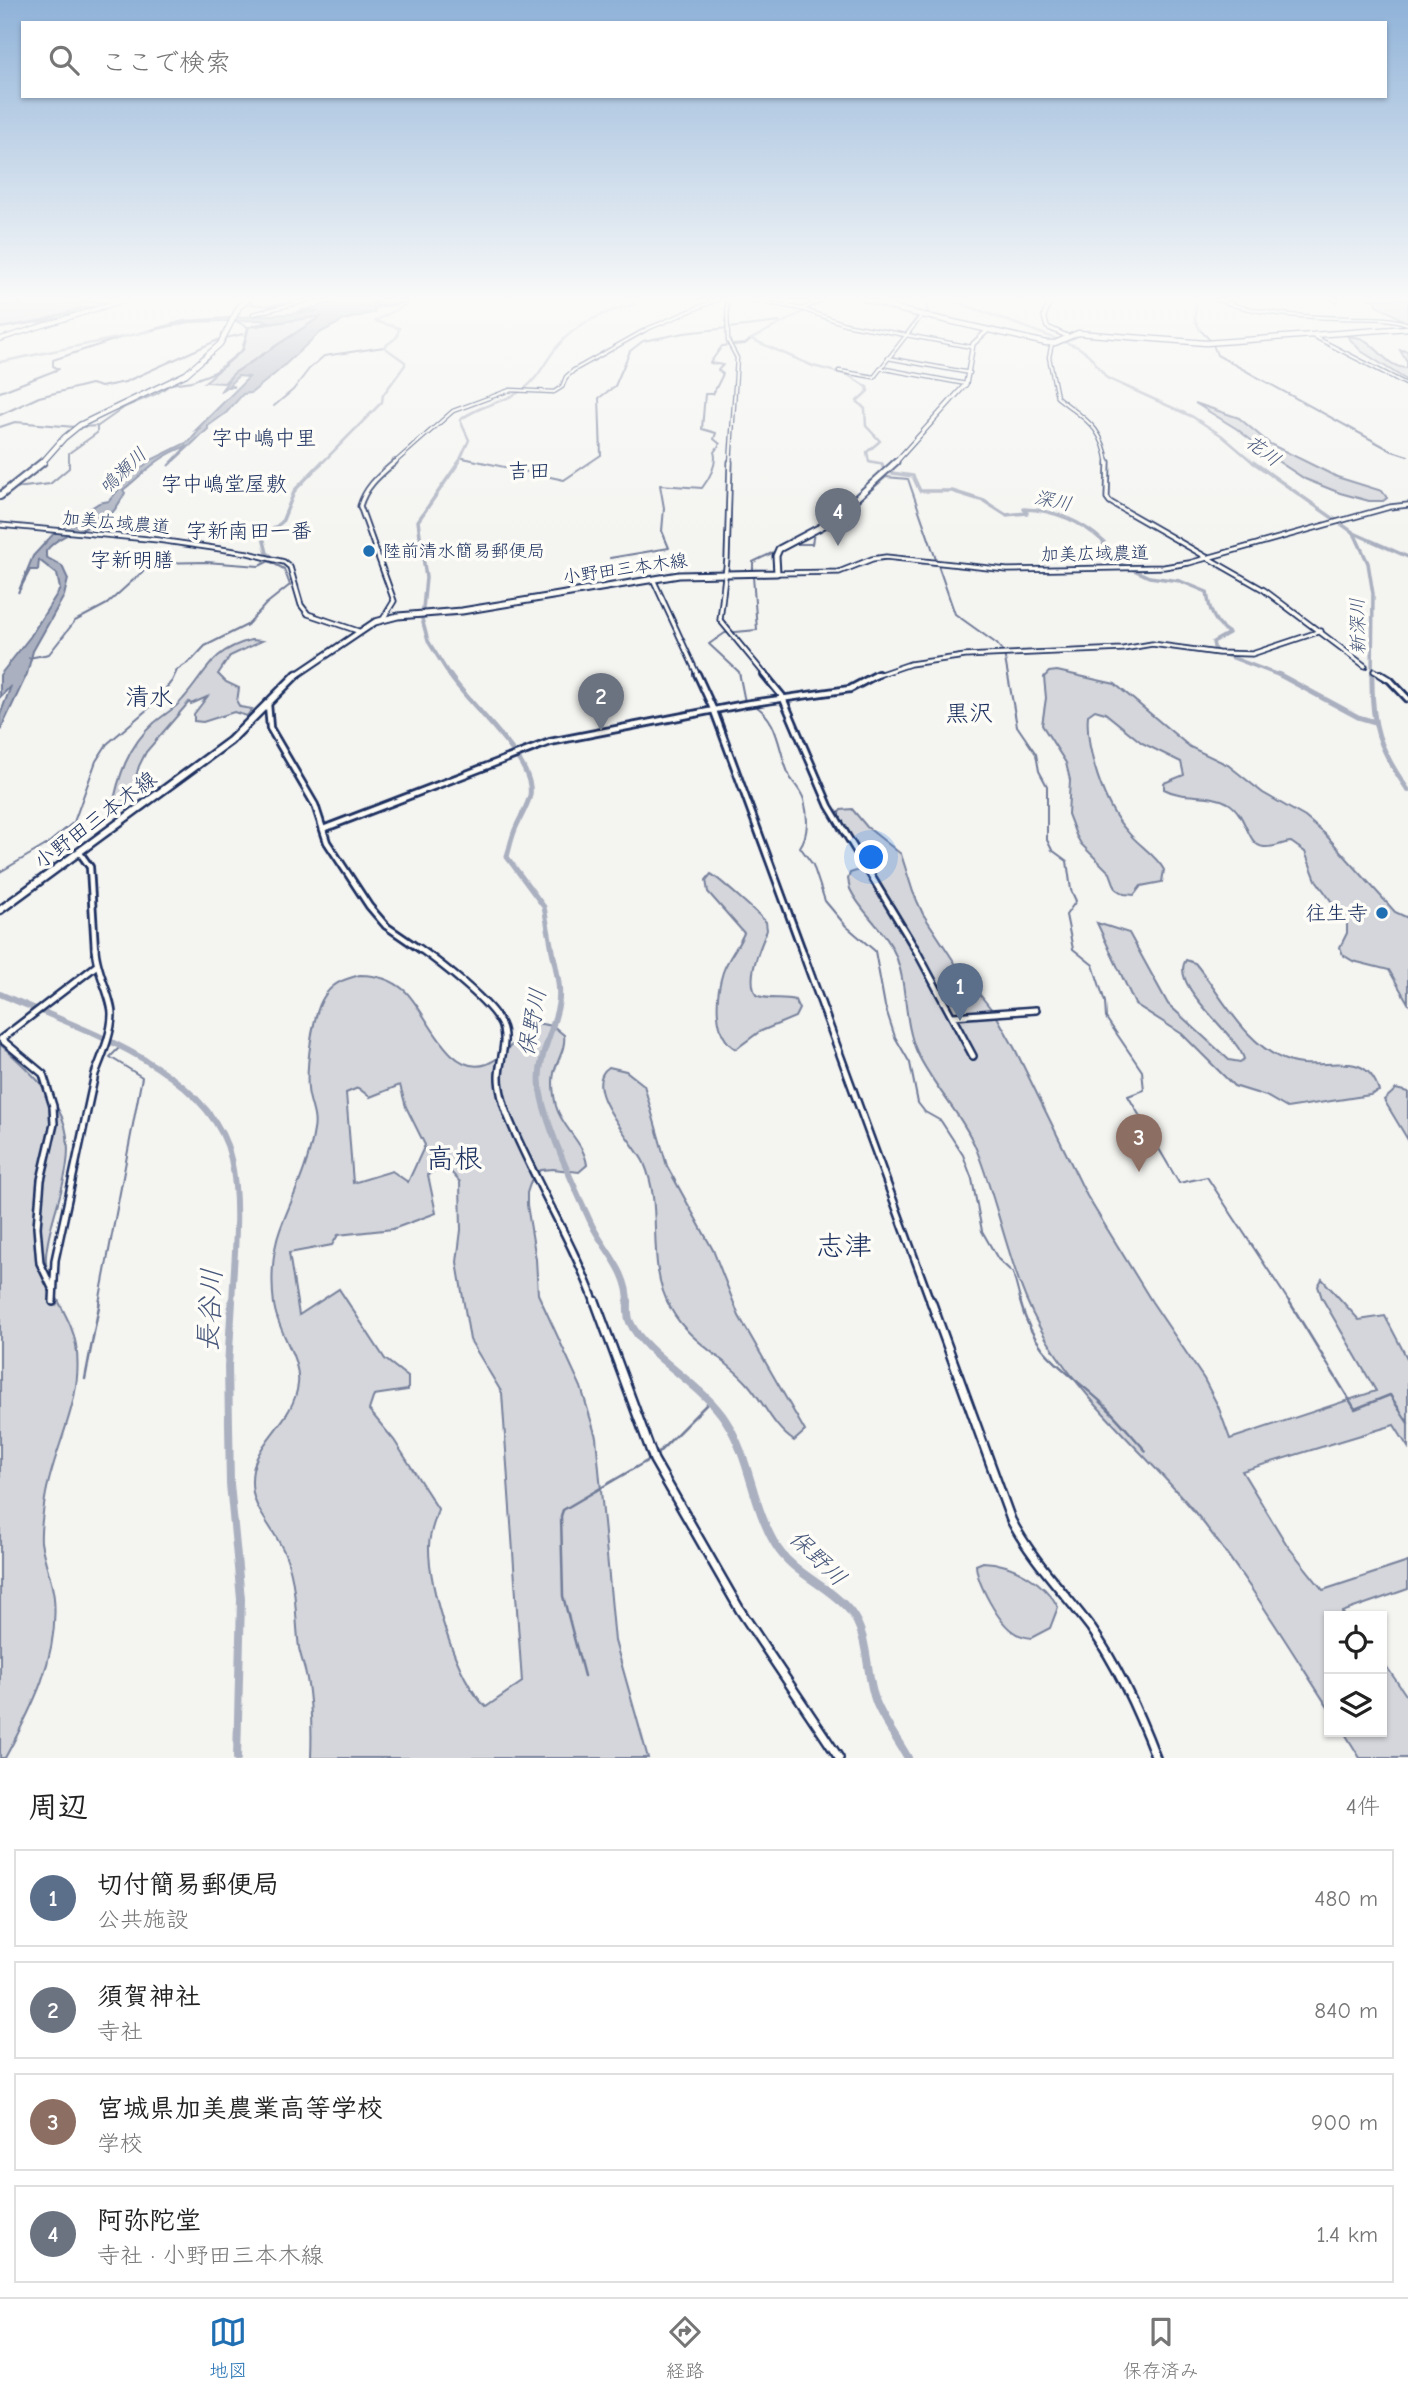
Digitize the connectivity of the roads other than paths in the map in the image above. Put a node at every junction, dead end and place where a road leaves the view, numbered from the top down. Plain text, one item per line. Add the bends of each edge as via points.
1 (172, 381) edge
2 (564, 381) edge
3 (735, 381) edge
4 (950, 381) edge
5 (967, 381) edge
6 (1054, 381) edge
7 (966, 384) junction
8 (0, 496) edge
9 (1408, 505) edge
10 (0, 525) edge
11 (1211, 557) junction
12 (778, 573) junction
13 (726, 574) junction
14 (653, 579) junction
15 (383, 619) junction
16 (358, 631) junction
17 (1321, 631) junction
18 (1365, 666) dead end
19 (1374, 671) dead end
20 (783, 699) junction
21 (1408, 699) edge
22 (268, 704) junction
23 (714, 711) junction
24 (323, 829) junction
25 (80, 853) junction
26 (0, 910) edge
27 (96, 966) junction
28 (1037, 1010) dead end
29 (953, 1016) junction
30 (973, 1056) dead end
31 (52, 1289) junction
32 (53, 1302) dead end
33 (839, 1758) edge
34 (1156, 1758) edge

1 - 8 highway via 80,425 35,471
2 - 15 street via 554,393 515,390 453,411 364,492 360,506 364,521 394,601
3 - 13 street
4 - 7 street
5 - 7 main road
6 - 11 street via 1057,397 1095,427 1102,440 1110,480 1107,499
7 - 12 main road via 886,472 830,522 782,547 776,556
9 - 11 street, 加美広域農道
10 - 16 street, 加美広域農道 via 107,534 284,562 308,614
11 - 12 street, 加美広域農道 via 1177,566 1007,570 878,558 842,571
11 - 17 street
12 - 13 main road, 小野田三本木線
13 - 14 main road, 小野田三本木線
13 - 20 street via 719,615
14 - 15 main road, 小野田三本木線
14 - 23 street
15 - 16 main road, 小野田三本木線
16 - 22 main road, 小野田三本木線 via 300,673
17 - 18 street
17 - 20 street via 1252,654 1152,644 917,662 850,689
19 - 21 street
20 - 23 street
20 - 29 street via 829,806
22 - 24 street via 270,728 293,764
22 - 25 main road, 小野田三本木線 via 230,741
23 - 24 street via 530,748
23 - 34 street via 1011,1520 1100,1643
24 - 33 street via 338,861 381,921 442,964 501,1024 504,1039 499,1079 506,1112 582,1267 654,1460 740,1610
25 - 26 main road, 小野田三本木線
25 - 27 street via 90,867
27 - 31 street via 111,1005 112,1023 82,1128
27 - 31 street via 1,1039 43,1074 53,1106 37,1227 40,1263
28 - 29 street
29 - 30 street
31 - 32 street

